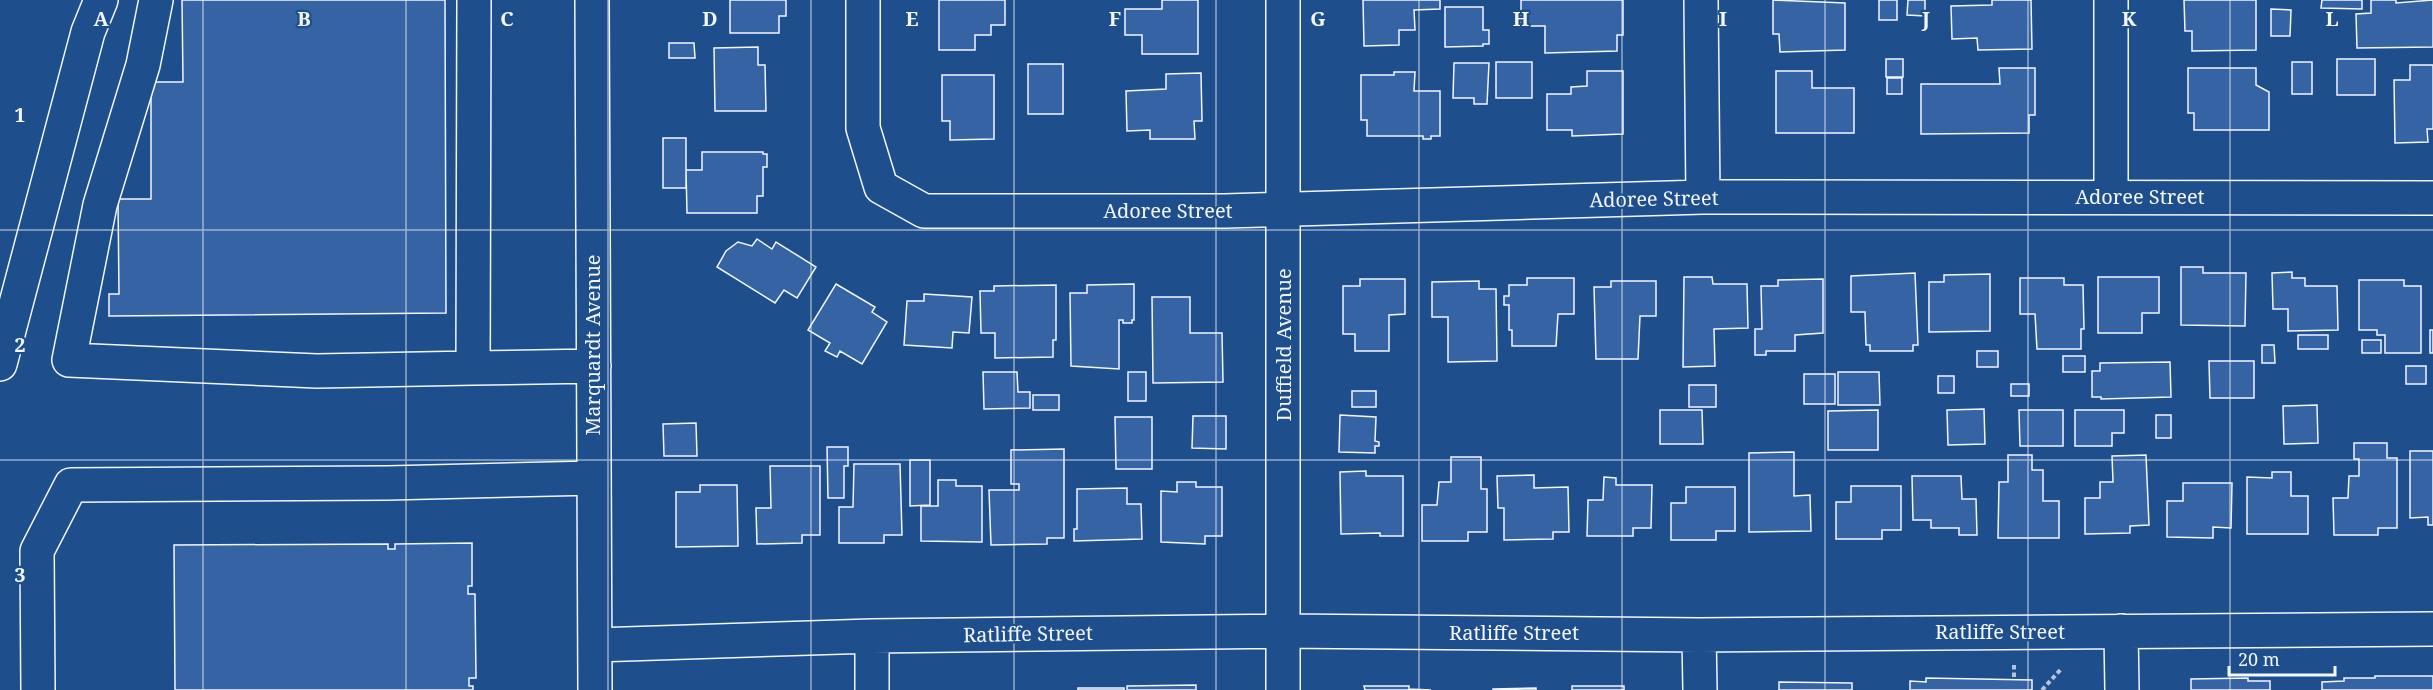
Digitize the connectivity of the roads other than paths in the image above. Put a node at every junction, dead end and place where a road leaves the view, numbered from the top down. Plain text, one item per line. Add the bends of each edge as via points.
1 (101, 0) edge
2 (156, 0) edge
3 (474, 0) edge
4 (592, 0) edge
5 (863, 0) edge
6 (1283, 0) edge
7 (1701, 0) edge
8 (2111, 0) edge
9 (2111, 196) junction
10 (1703, 197) junction
11 (2433, 198) edge
12 (1285, 209) junction
13 (0, 364) edge
14 (594, 366) junction
15 (473, 368) junction
16 (594, 478) junction
17 (2433, 628) edge
18 (1283, 631) junction
19 (2121, 631) junction
20 (1699, 634) junction
21 (872, 636) junction
22 (595, 645) junction
23 (38, 690) edge
24 (595, 690) edge
25 (872, 690) edge
26 (1283, 690) edge
27 (1700, 690) edge
28 (2122, 690) edge

1 - 13 street via 87,32
2 - 15 street via 143,65 100,205 69,360 317,371
3 - 15 street
4 - 14 street, Marquardt Avenue
5 - 12 street, Adoree Street via 863,129 880,187 924,211
6 - 12 street, Duffield Avenue
7 - 10 street
8 - 9 street
9 - 10 street, Adoree Street
9 - 11 street, Adoree Street
10 - 12 street, Adoree Street
12 - 18 street, Duffield Avenue
14 - 15 street
14 - 16 street, Marquardt Avenue
16 - 22 street, Marquardt Avenue
16 - 23 street via 71,484 37,551
17 - 19 street, Ratliffe Street
18 - 20 street, Ratliffe Street
18 - 21 street, Ratliffe Street
18 - 26 street, Duffield Avenue
19 - 20 street, Ratliffe Street
19 - 28 street
20 - 27 street
21 - 22 street, Ratliffe Street
21 - 25 street
22 - 24 street, Marquardt Avenue

